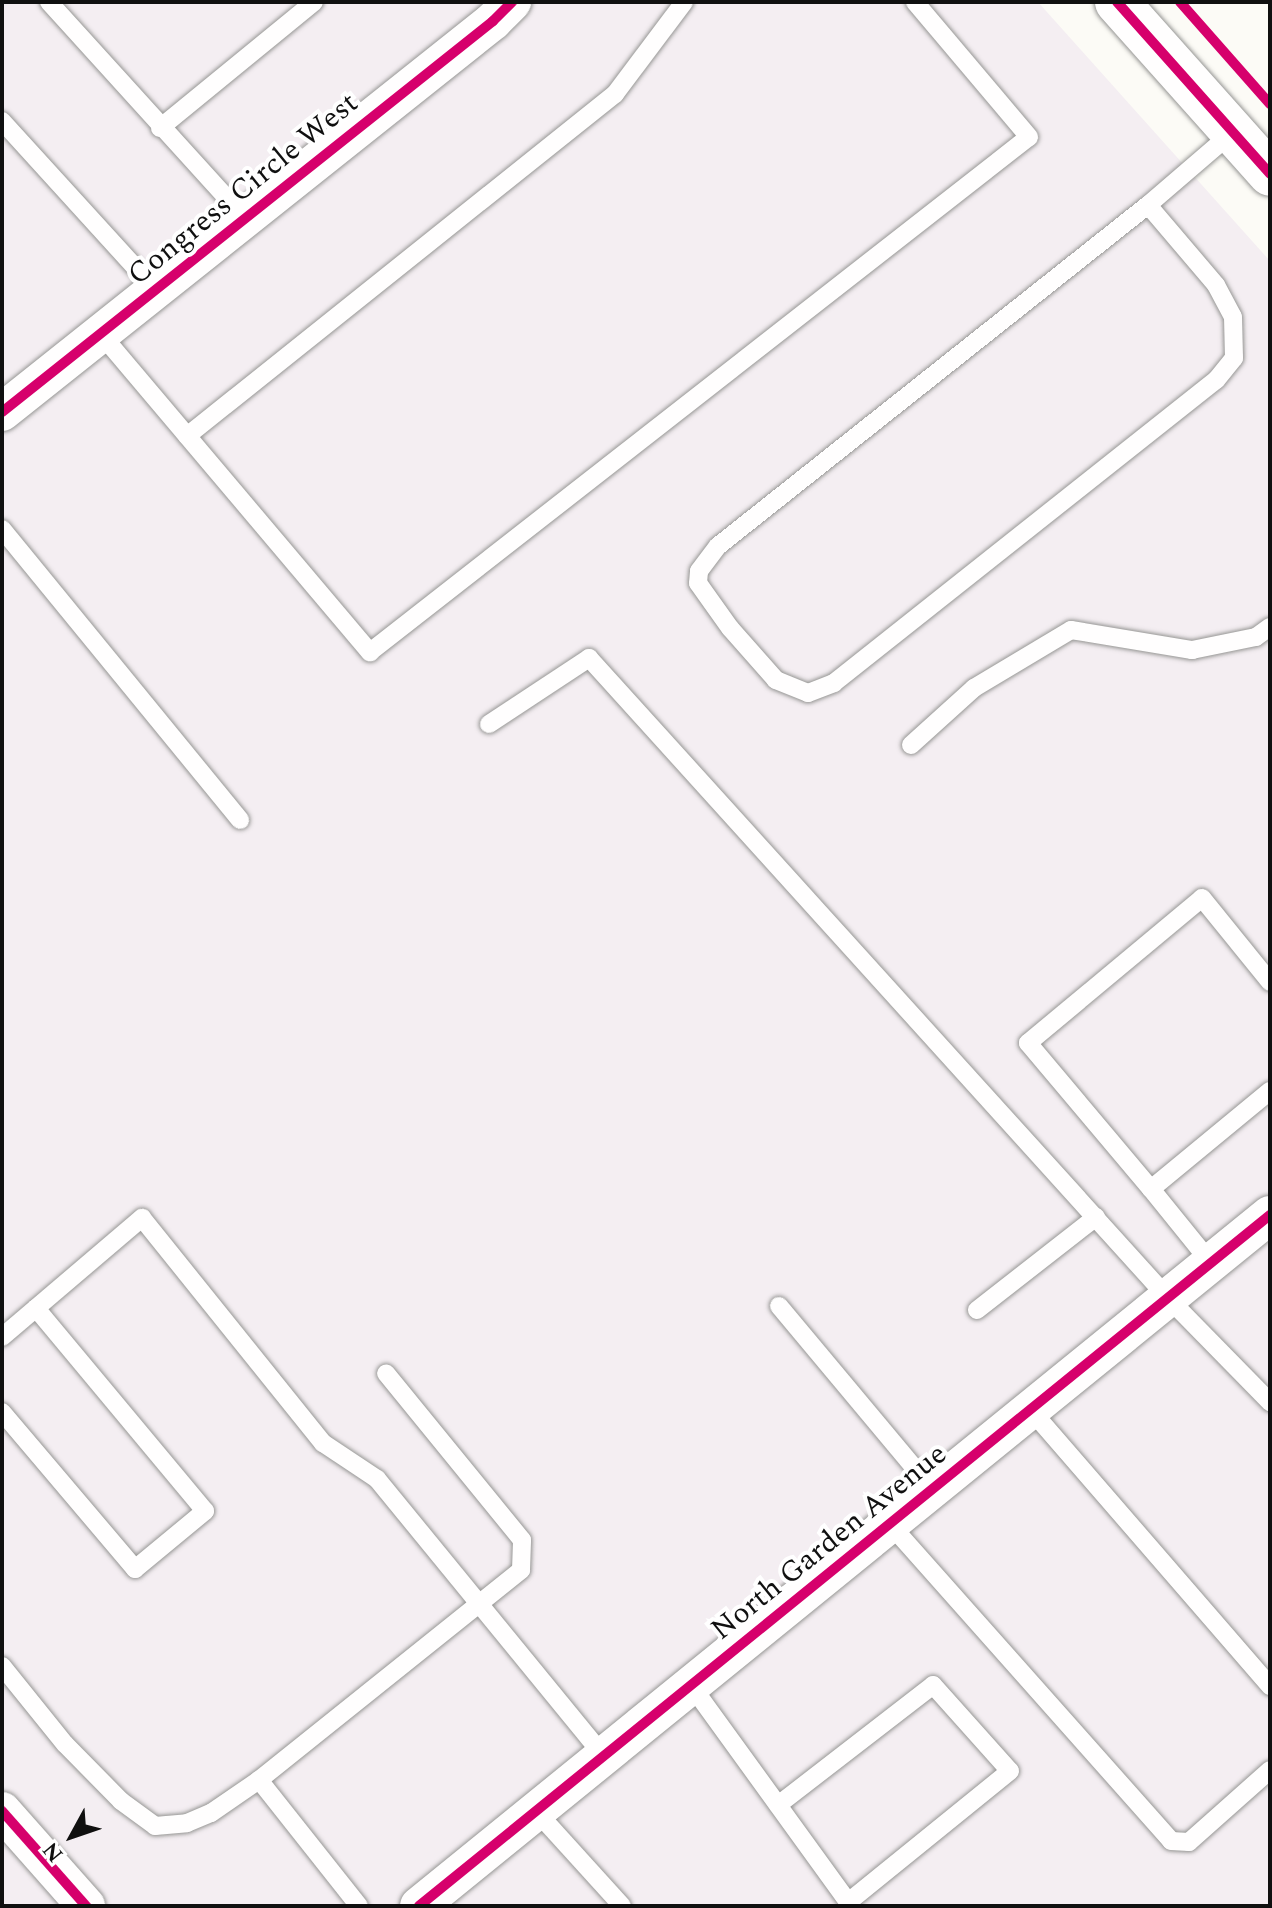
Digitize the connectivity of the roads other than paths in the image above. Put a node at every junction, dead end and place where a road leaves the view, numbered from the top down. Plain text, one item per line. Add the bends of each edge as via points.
1 (49, 2) edge
2 (314, 2) edge
3 (512, 2) edge
4 (684, 2) edge
5 (915, 2) edge
6 (1117, 2) edge
7 (2, 121) edge
8 (160, 128) junction
9 (1233, 132) junction
10 (1270, 174) edge
11 (1148, 205) junction
12 (245, 218) junction
13 (156, 290) junction
14 (101, 334) junction
15 (2, 412) edge
16 (187, 436) junction
17 (2, 529) edge
18 (1270, 627) edge
19 (489, 724) dead end
20 (911, 745) dead end
21 (240, 820) dead end
22 (1270, 982) edge
23 (1270, 1091) edge
24 (1151, 1189) junction
25 (1270, 1215) edge
26 (1096, 1217) junction
27 (1211, 1263) junction
28 (1168, 1298) junction
29 (779, 1306) dead end
30 (36, 1308) junction
31 (977, 1310) dead end
32 (2, 1337) edge
33 (386, 1373) dead end
34 (1270, 1402) edge
35 (1030, 1409) junction
36 (2, 1412) edge
37 (932, 1489) junction
38 (889, 1523) junction
39 (479, 1604) junction
40 (2, 1666) edge
41 (691, 1685) junction
42 (1270, 1686) edge
43 (604, 1756) junction
44 (1270, 1770) edge
45 (259, 1780) junction
46 (778, 1805) junction
47 (2, 1811) edge
48 (536, 1811) junction
49 (849, 1904) edge
50 (86, 1906) edge
51 (359, 1906) edge
52 (419, 1906) edge
53 (622, 1906) edge

1 - 8 lane
2 - 8 lane
3 - 12 street, Congress Circle West
4 - 16 lane via 615,94
5 - 16 lane via 1029,137 370,652
6 - 9 street
7 - 13 lane
8 - 12 lane
9 - 10 street
9 - 11 lane
11 - 11 lane via 718,546 699,571 698,583 776,680 808,693 834,683 1216,380 1234,358 1233,317 1216,285
12 - 13 street, Congress Circle West
13 - 14 street, Congress Circle West
14 - 15 street, Congress Circle West
14 - 16 lane
17 - 21 lane
18 - 20 lane via 1256,637 1192,650 1071,630 974,688
19 - 26 lane via 589,658
22 - 24 lane via 1202,898 1028,1043
23 - 24 lane
24 - 27 lane
25 - 27 street, North Garden Avenue
26 - 28 lane
26 - 31 lane
27 - 28 street, North Garden Avenue
28 - 34 lane
28 - 35 street, North Garden Avenue
29 - 37 lane
30 - 32 lane
30 - 36 lane via 205,1511 135,1569
30 - 39 lane via 142,1218 323,1443 377,1479
33 - 39 lane via 522,1540 521,1570
35 - 37 street, North Garden Avenue
35 - 42 lane
37 - 38 street, North Garden Avenue
38 - 41 street, North Garden Avenue
38 - 44 lane via 1171,1841 1189,1842
39 - 43 lane
39 - 45 lane
40 - 45 lane via 65,1744 121,1801 155,1826 187,1823 211,1813
41 - 43 street, North Garden Avenue
41 - 46 lane
43 - 48 street, North Garden Avenue
45 - 51 lane
46 - 49 lane
46 - 49 lane via 933,1685 1010,1771
47 - 50 street
48 - 52 street, North Garden Avenue
48 - 53 lane

